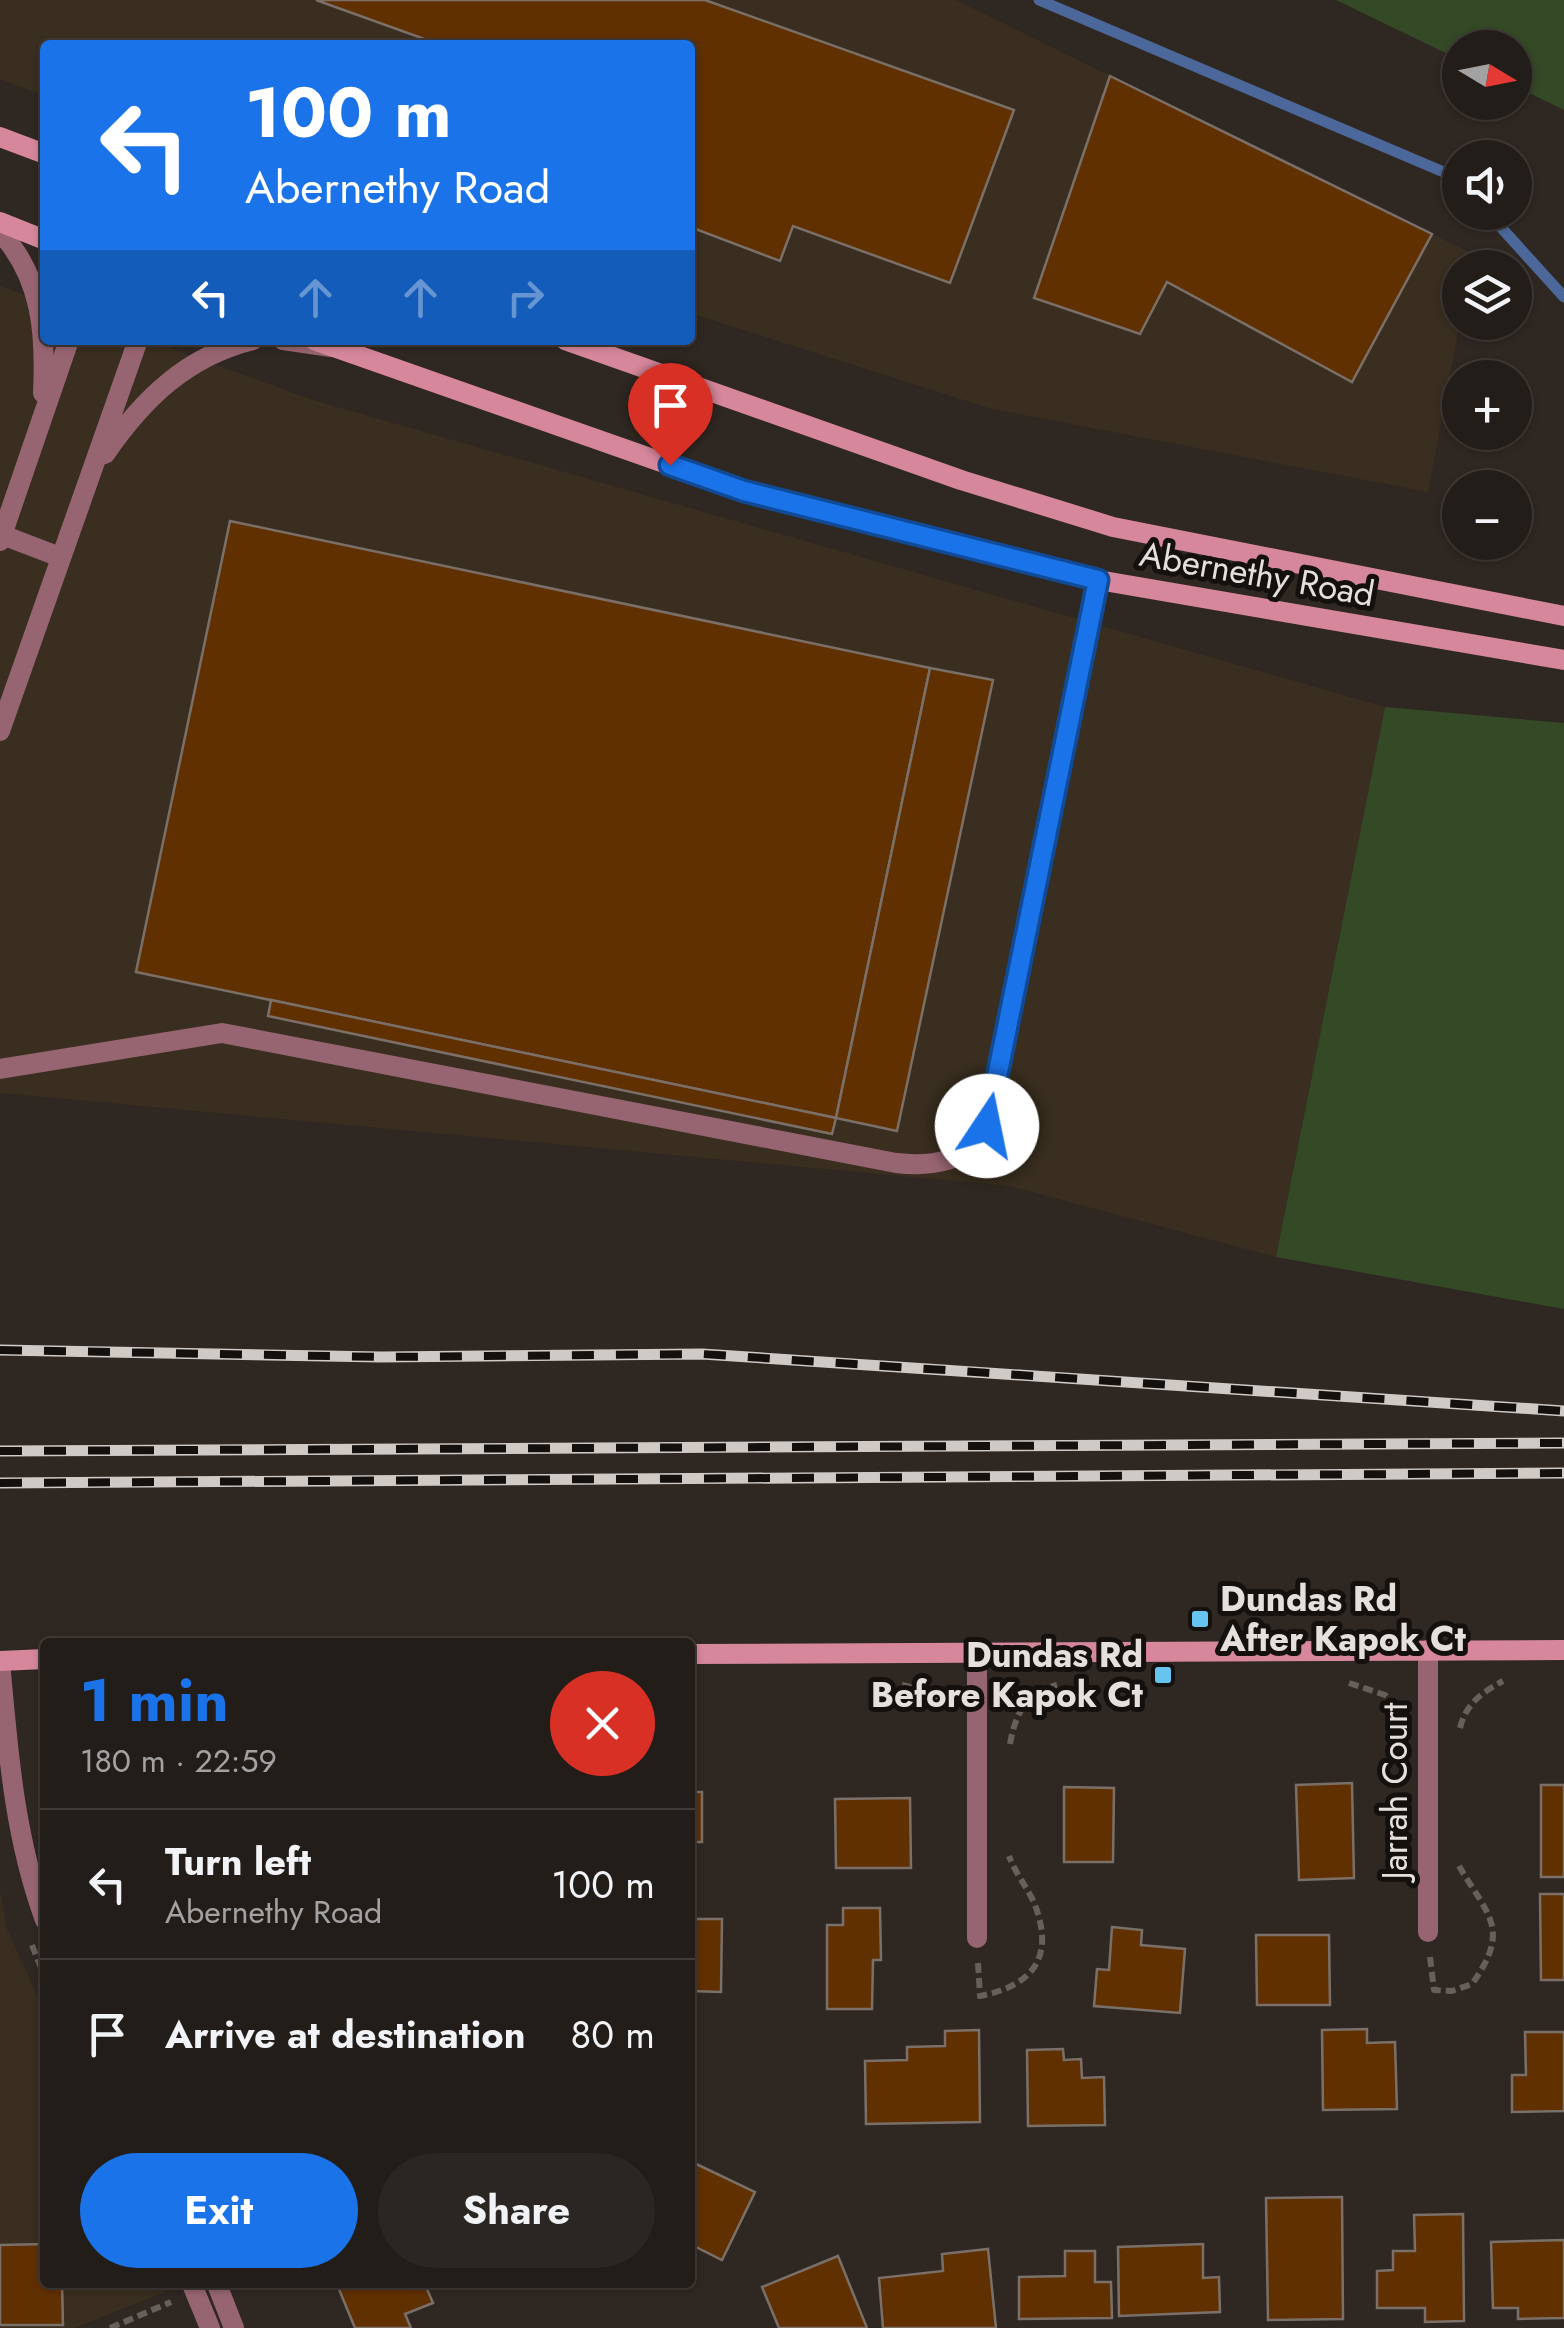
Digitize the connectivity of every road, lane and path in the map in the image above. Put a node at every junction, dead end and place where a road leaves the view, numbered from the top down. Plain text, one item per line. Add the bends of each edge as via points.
1 (0, 137) edge
2 (40, 152) edge
3 (0, 222) edge
4 (0, 232) edge
5 (40, 238) edge
6 (40, 321) edge
7 (43, 345) edge
8 (67, 345) edge
9 (136, 345) edge
10 (233, 345) edge
11 (327, 345) edge
12 (579, 345) edge
13 (41, 420) junction
14 (87, 480) junction
15 (1, 537) edge
16 (60, 557) junction
17 (1098, 580) junction
18 (1564, 616) edge
19 (1564, 660) edge
20 (0, 731) edge
21 (0, 1069) edge
22 (977, 1650) junction
23 (1428, 1650) junction
24 (1564, 1650) edge
25 (695, 1654) edge
26 (40, 1659) edge
27 (0, 1661) edge
28 (1518, 1681) dead end
29 (1329, 1683) dead end
30 (900, 1684) dead end
31 (1072, 1685) dead end
32 (950, 1708) dead end
33 (1428, 1741) junction
34 (976, 1749) junction
35 (1008, 1842) dead end
36 (1459, 1848) dead end
37 (40, 1907) edge
38 (1428, 1932) joint
39 (977, 1938) joint
40 (189, 2288) edge
41 (194, 2288) edge
42 (218, 2288) edge
43 (110, 2328) edge
44 (210, 2328) edge
45 (234, 2328) edge

1 - 2 main road
3 - 5 main road
4 - 6 street via 21,254
7 - 13 street
8 - 13 street
9 - 14 street
10 - 14 street via 179,372 131,416
11 - 17 main road, Abernethy Road via 744,491
12 - 18 main road, Abernethy Road via 1113,527
13 - 15 street
14 - 16 street
15 - 16 street
16 - 20 street
17 - 19 main road, Abernethy Road
17 - 21 street via 987,1126 968,1152 921,1166 896,1163 222,1033
22 - 23 main road
22 - 25 main road
22 - 34 street
23 - 24 main road
23 - 33 street, Jarrah Court
26 - 27 main road
27 - 37 street via 14,1810
28 - 33 path via 1480,1694 1464,1712 1456,1742
29 - 33 path via 1386,1695 1398,1705 1410,1740
30 - 32 path via 925,1690
31 - 34 path via 1052,1686 1026,1700 1015,1717 1010,1749
33 - 38 street, Jarrah Court
34 - 39 street
35 - 39 path via 1009,1858 1039,1918 1036,1968 1002,1992 980,1996
36 - 38 path via 1460,1866 1495,1923 1494,1945 1472,1984 1434,1990
40 - 43 path
41 - 44 street
42 - 45 street

